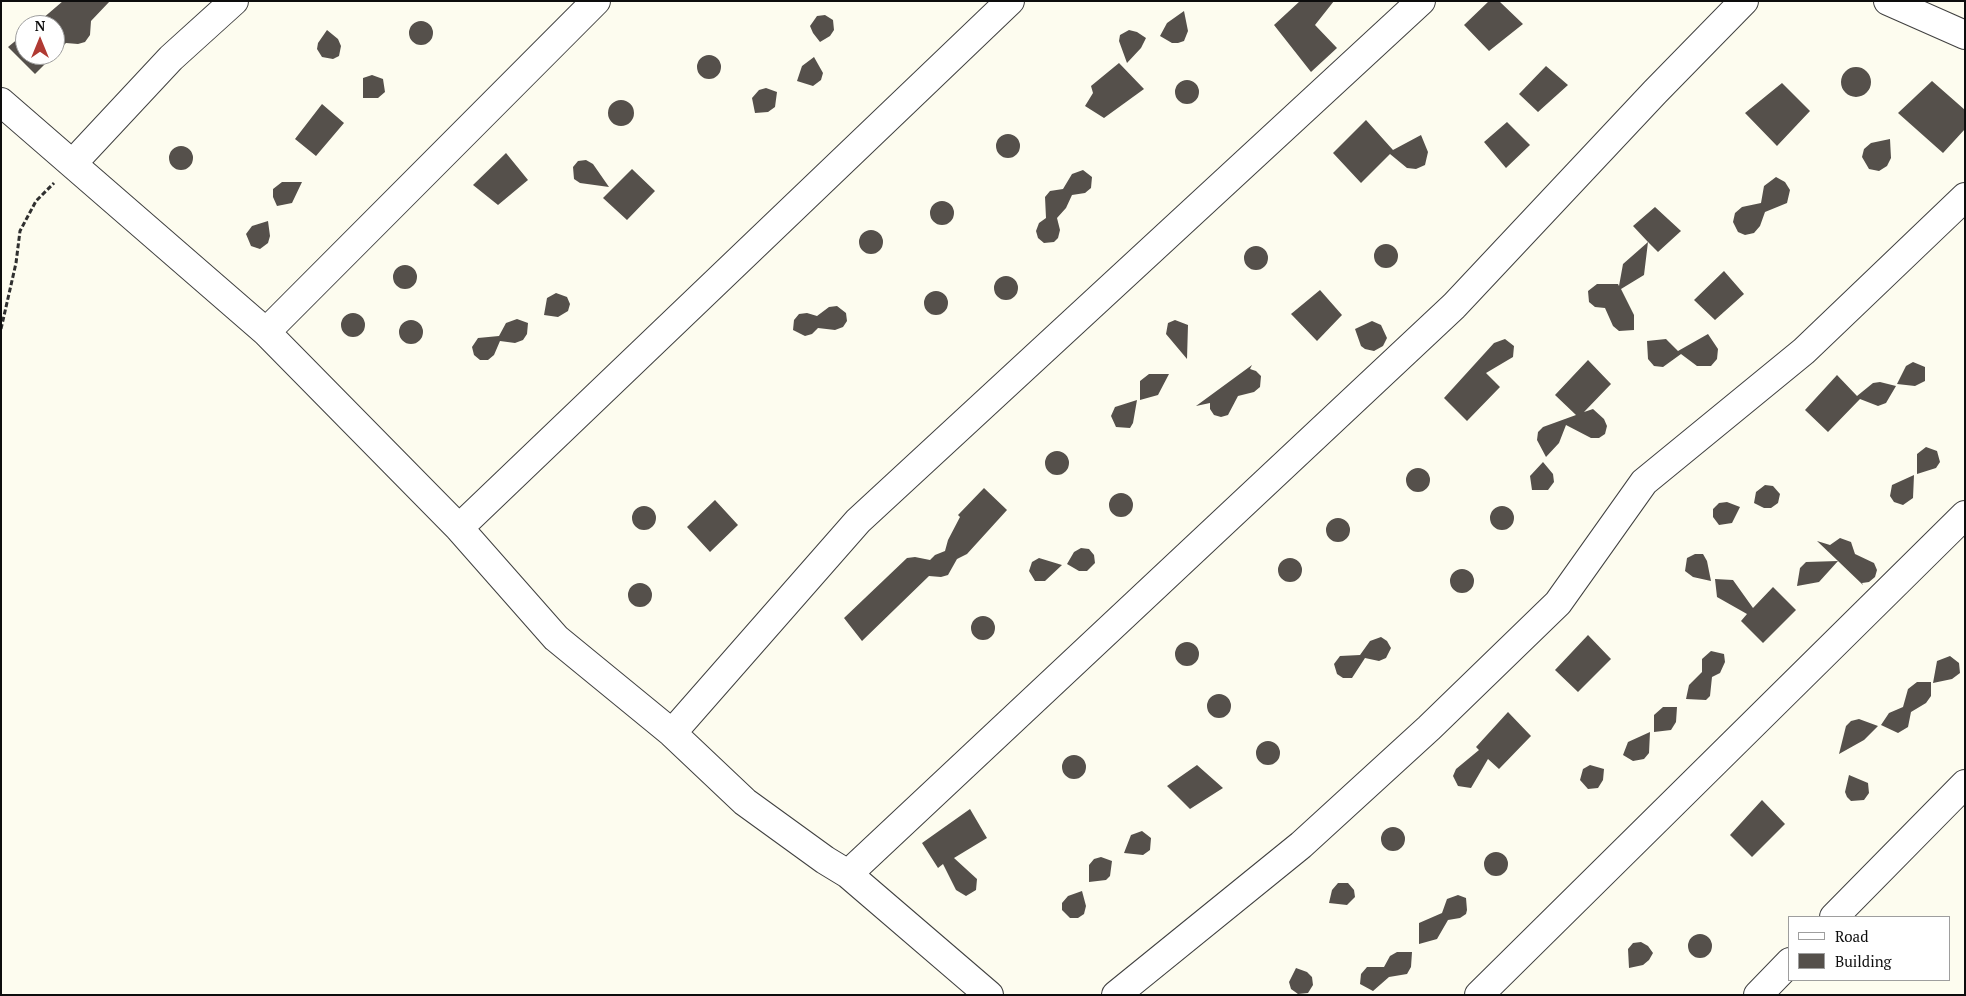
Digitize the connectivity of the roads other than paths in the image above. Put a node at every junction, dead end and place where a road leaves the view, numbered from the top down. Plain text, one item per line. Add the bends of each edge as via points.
1 (234, 1) edge
2 (596, 1) edge
3 (1010, 1) edge
4 (1421, 1) edge
5 (1744, 1) edge
6 (1888, 1) edge
7 (1965, 35) edge
8 (1, 102) edge
9 (73, 163) junction
10 (1965, 197) edge
11 (266, 332) junction
12 (1965, 515) edge
13 (459, 528) junction
14 (672, 733) junction
15 (1965, 784) edge
16 (848, 874) junction
17 (1835, 916) edge
18 (1788, 964) edge
19 (989, 995) edge
20 (1116, 995) edge
21 (1479, 995) edge
22 (1758, 995) edge

1 - 9 street via 171,58
2 - 11 street
3 - 13 street
4 - 14 street via 858,520
5 - 16 street via 1454,306
6 - 7 street
8 - 9 street
9 - 11 street
10 - 20 street via 1804,351 1644,482 1558,603 1429,728 1301,845
11 - 13 street
12 - 21 street
13 - 14 street via 556,638
14 - 16 street via 745,802
15 - 17 street
16 - 19 street
18 - 22 street

